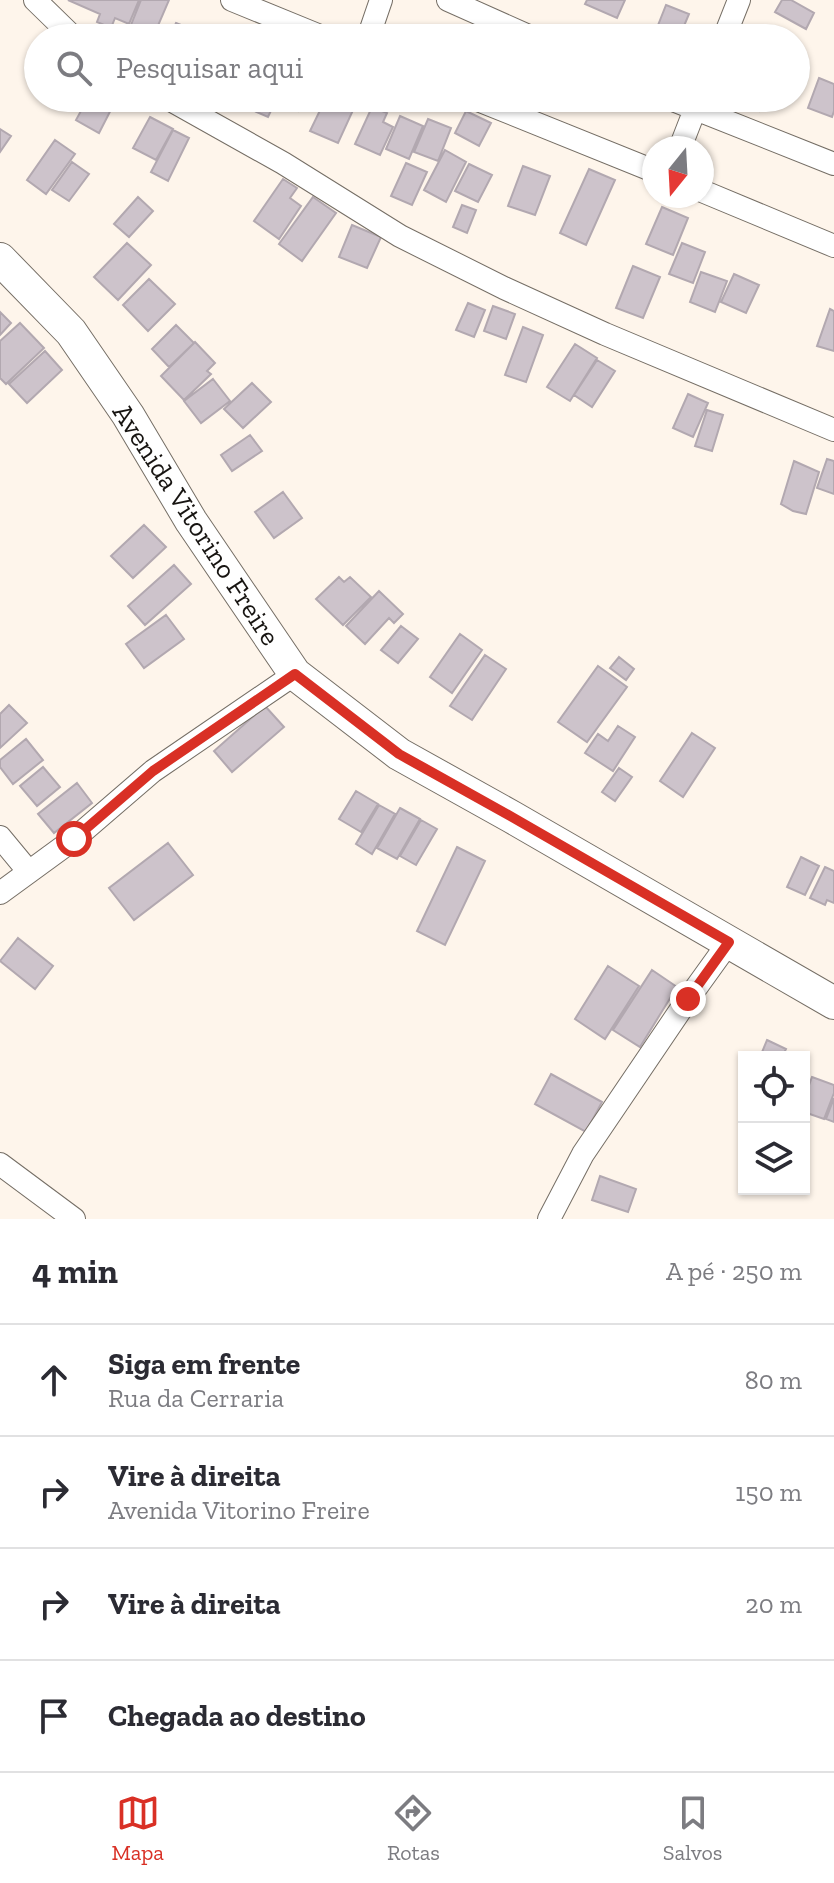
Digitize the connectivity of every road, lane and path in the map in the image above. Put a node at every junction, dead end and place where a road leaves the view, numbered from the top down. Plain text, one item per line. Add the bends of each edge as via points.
1 (35, 0) edge
2 (232, 0) edge
3 (381, 0) edge
4 (448, 0) edge
5 (739, 0) edge
6 (60, 24) edge
7 (291, 24) edge
8 (373, 24) edge
9 (502, 24) edge
10 (730, 24) edge
11 (192, 112) edge
12 (508, 112) edge
13 (694, 112) edge
14 (715, 112) edge
15 (685, 136) edge
16 (834, 164) edge
17 (642, 166) edge
18 (714, 196) edge
19 (0, 234) edge
20 (834, 246) edge
21 (0, 259) edge
22 (834, 430) edge
23 (295, 674) junction
24 (0, 837) edge
25 (29, 872) junction
26 (0, 893) edge
27 (729, 942) junction
28 (834, 978) edge
29 (834, 1003) edge
30 (0, 1164) edge
31 (74, 1219) edge
32 (549, 1219) edge

1 - 6 street
2 - 7 street
3 - 8 street
4 - 9 street
5 - 10 street
11 - 22 street via 400,236 504,288
12 - 17 street
13 - 15 street
14 - 16 street
18 - 20 street
19 - 28 street, Avenida Vitorino Freire via 56,291 96,344 309,659 344,694 458,771
21 - 23 street, Avenida Vitorino Freire via 71,332
23 - 25 street via 153,771
23 - 27 street, Avenida Vitorino Freire via 399,754
24 - 25 street
25 - 26 street
27 - 29 street, Avenida Vitorino Freire
27 - 32 street via 583,1154
30 - 31 street

